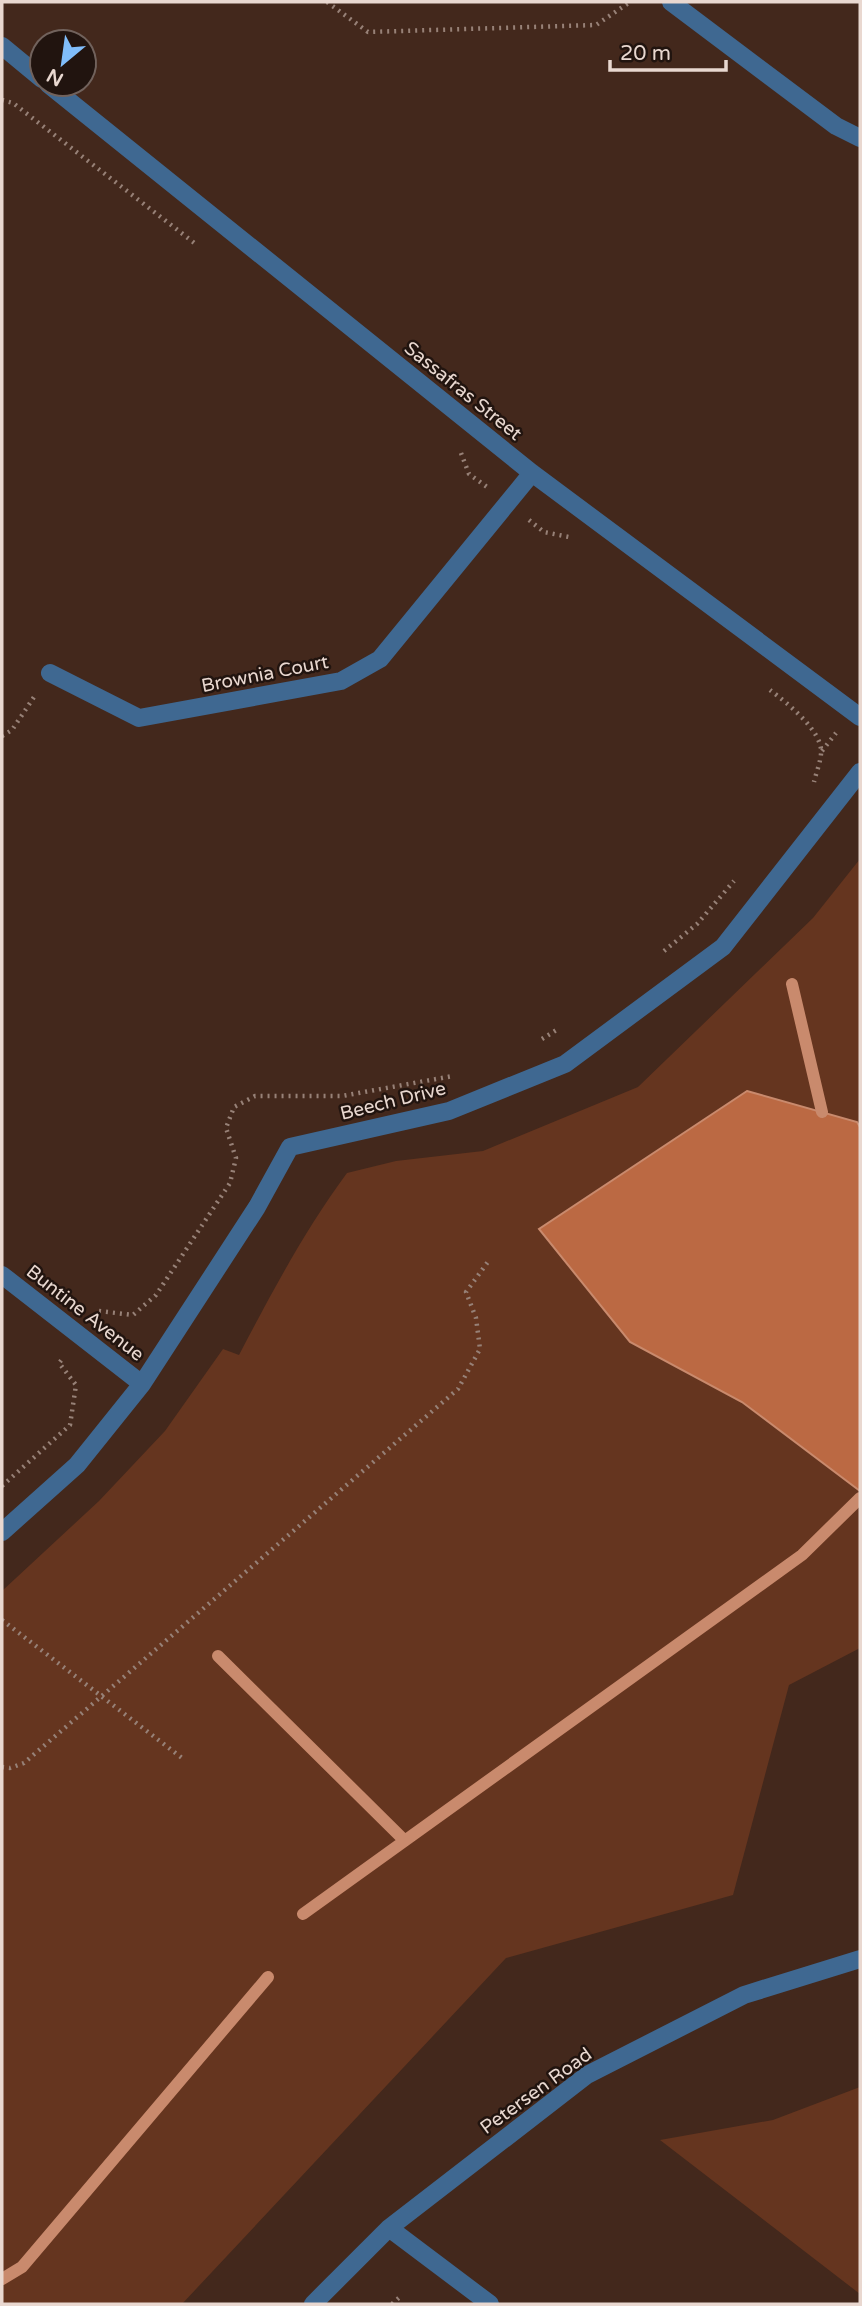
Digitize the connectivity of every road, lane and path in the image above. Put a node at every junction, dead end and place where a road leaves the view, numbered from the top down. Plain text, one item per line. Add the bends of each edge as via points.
1 (327, 2) edge
2 (630, 2) edge
3 (671, 2) edge
4 (2, 47) edge
5 (28, 68) edge
6 (65, 98) edge
7 (2, 100) edge
8 (860, 138) edge
9 (198, 245) dead end
10 (459, 447) dead end
11 (532, 473) junction
12 (507, 503) junction
13 (576, 538) dead end
14 (51, 673) joint
15 (768, 688) dead end
16 (860, 717) edge
17 (2, 736) edge
18 (860, 772) edge
19 (813, 784) dead end
20 (743, 872) dead end
21 (656, 957) dead end
22 (563, 1027) dead end
23 (542, 1040) dead end
24 (465, 1071) dead end
25 (490, 1259) dead end
26 (2, 1275) edge
27 (80, 1336) junction
28 (142, 1384) junction
29 (2, 1486) edge
30 (2, 1532) edge
31 (2, 1620) edge
32 (101, 1696) junction
33 (182, 1758) dead end
34 (2, 1767) edge
35 (860, 1959) edge
36 (389, 2228) junction
37 (402, 2295) dead end
38 (313, 2304) edge
39 (392, 2304) edge
40 (490, 2304) edge

1 - 2 path via 368,32 596,24
3 - 8 street via 836,126
4 - 5 street
6 - 11 street, Sassafras Street
7 - 9 path via 13,103
10 - 12 path via 469,474
11 - 12 street, Brownia Court
11 - 16 street, Sassafras Street
12 - 13 path via 544,532
12 - 14 street, Brownia Court via 380,659 341,681 139,719
14 - 17 path via 12,730
15 - 19 path via 810,726 822,751
18 - 28 street, Beech Drive via 723,947 565,1064 449,1111 290,1147 257,1207
20 - 21 path via 697,924
22 - 23 path
24 - 27 path via 342,1096 255,1096 234,1107 226,1128 236,1158 230,1183 156,1295 133,1315 98,1311
25 - 32 path via 466,1292 476,1318 480,1349 458,1389
26 - 27 street, Buntine Avenue
27 - 28 street, Buntine Avenue
27 - 29 path via 59,1363 76,1385 70,1424
28 - 30 street, Beech Drive via 77,1465
31 - 32 path
32 - 33 path
32 - 34 path via 23,1763
35 - 36 street, Petersen Road via 744,1995 587,2075
36 - 38 street, Petersen Road
36 - 40 street
37 - 39 path

